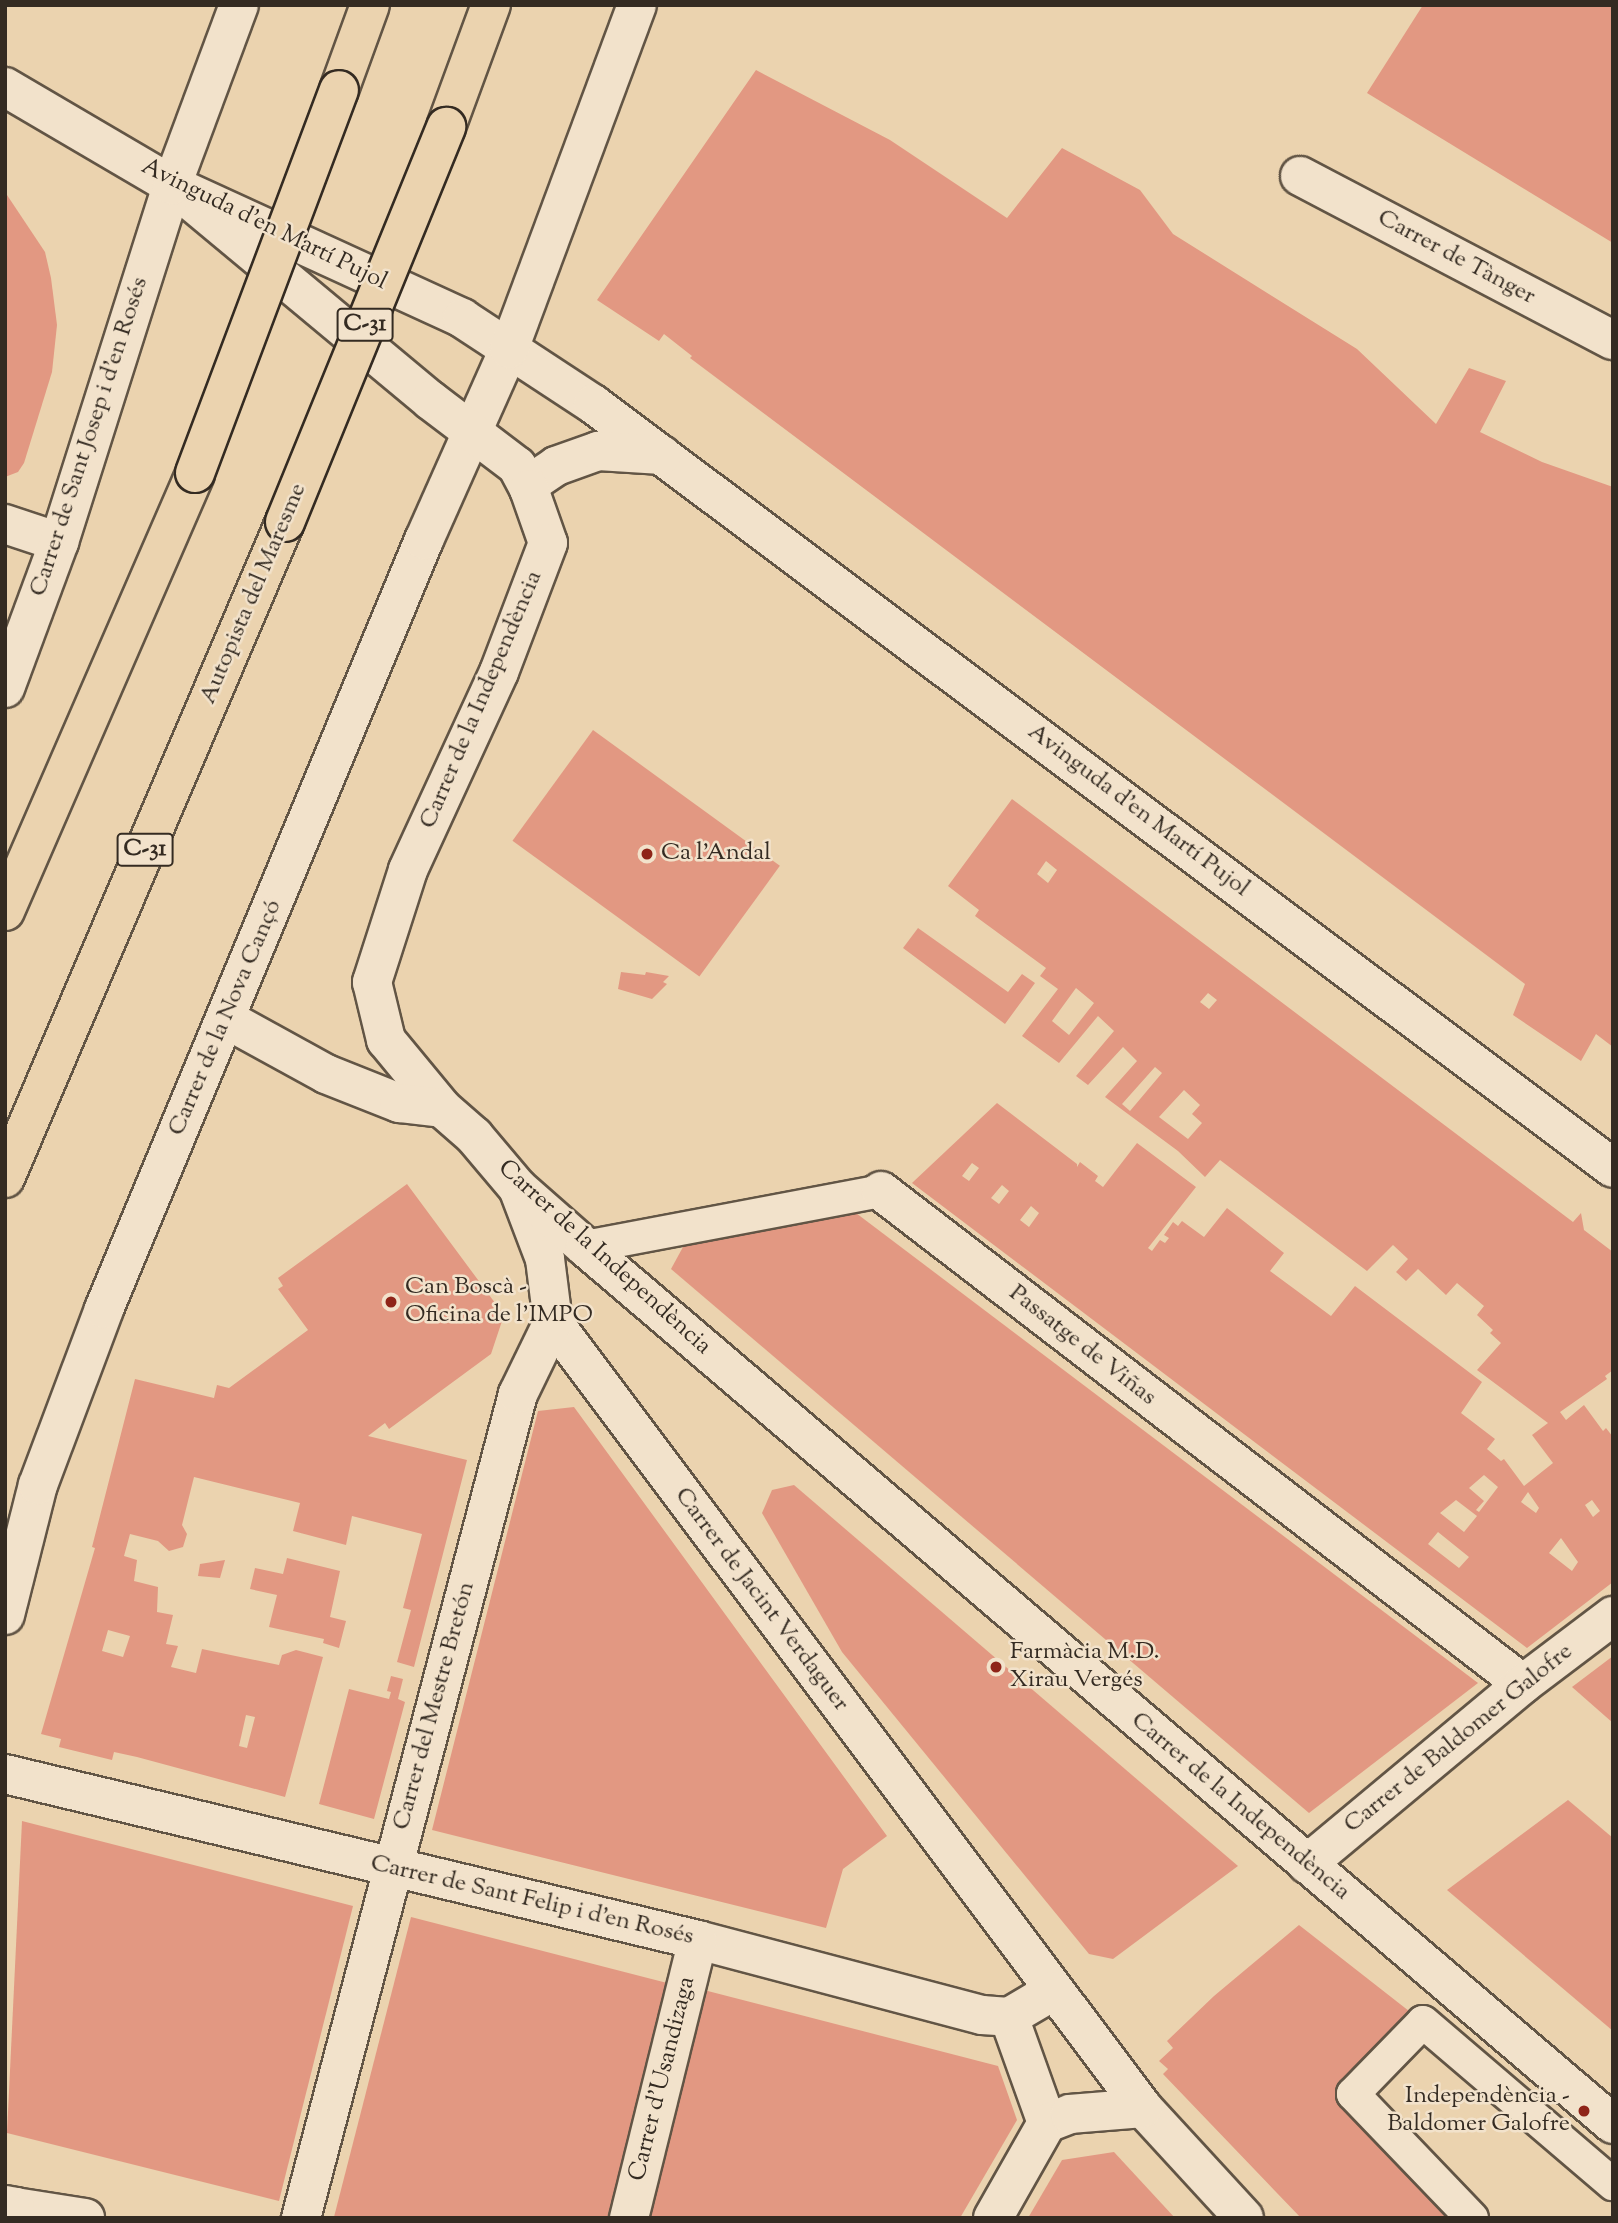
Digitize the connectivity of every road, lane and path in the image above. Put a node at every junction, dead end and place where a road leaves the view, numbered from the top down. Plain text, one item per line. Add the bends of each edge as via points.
1 (239, 5) edge
2 (370, 5) edge
3 (491, 5) edge
4 (637, 5) edge
5 (5, 87) edge
6 (1300, 176) dead end
7 (172, 185) junction
8 (1613, 340) edge
9 (509, 349) junction
10 (473, 431) junction
11 (662, 455) junction
12 (529, 489) junction
13 (5, 524) edge
14 (59, 542) junction
15 (5, 688) edge
16 (5, 911) edge
17 (226, 1019) junction
18 (442, 1108) junction
19 (1613, 1168) edge
20 (5, 1178) edge
21 (518, 1188) junction
22 (881, 1191) joint
23 (585, 1247) junction
24 (553, 1322) junction
25 (5, 1615) edge
26 (1613, 1616) edge
27 (1523, 1684) junction
28 (5, 1773) edge
29 (1307, 1864) junction
30 (391, 1867) junction
31 (698, 1940) junction
32 (1053, 1991) junction
33 (1009, 2017) junction
34 (1143, 2108) junction
35 (1047, 2123) junction
36 (1613, 2124) edge
37 (1613, 2184) edge
38 (10, 2210) edge
39 (85, 2218) edge
40 (301, 2218) edge
41 (629, 2218) edge
42 (993, 2218) edge
43 (1244, 2218) edge
44 (1472, 2218) edge

1 - 7 street, Carrer de Sant Josep i d'en Rosés
2 - 16 highway, bridge via 195,473
3 - 20 highway, Autopista del Maresme / C-31, bridge via 285,522
4 - 9 street, Carrer de la Nova Cançó
5 - 7 street, Avinguda d'en Martí Pujol
6 - 8 street, Carrer de Tànger
7 - 9 street, Avinguda d'en Martí Pujol via 462,318
7 - 10 street, Carrer de la Independència
7 - 14 street, Carrer de Sant Josep i d'en Rosés
9 - 10 street, Carrer de la Nova Cançó
9 - 11 street, Avinguda d'en Martí Pujol
10 - 12 street, Carrer de la Independència via 517,466
10 - 17 street, Carrer de la Nova Cançó
11 - 12 street via 598,452 556,466
11 - 19 street, Avinguda d'en Martí Pujol
12 - 18 street, Carrer de la Independència via 548,543 499,672 408,870 372,982 386,1040
13 - 14 street
14 - 15 street, Carrer de Sant Josep i d'en Rosés
17 - 18 street via 326,1074 399,1103
17 - 25 street, Carrer de la Nova Cançó via 104,1310 48,1460
18 - 21 street, Carrer de la Independència via 474,1136
21 - 23 street, Carrer de la Independència
21 - 24 street, Carrer de Jacint Verdaguer via 545,1259
22 - 23 street, Passatge de Viñas
22 - 27 street, Passatge de Viñas
23 - 29 street, Carrer de la Independència
24 - 30 street, Carrer del Mestre Bretón via 518,1394
24 - 32 street, Carrer de Jacint Verdaguer
26 - 27 street, Carrer de Baldomer Galofre
27 - 29 street, Carrer de Baldomer Galofre
28 - 30 street, Carrer de Sant Felip i d'en Rosés
29 - 36 street, Carrer de la Independència
30 - 31 street, Carrer de Sant Felip i d'en Rosés
30 - 40 street, Carrer del Mestre Bretón
31 - 33 street, Carrer de Sant Felip i d'en Rosés via 982,2015
31 - 41 street, Carrer d'Usandizaga
32 - 33 street
32 - 34 street, Carrer de Jacint Verdaguer
33 - 35 street
34 - 35 street via 1070,2114
34 - 43 street, Carrer de Jacint Verdaguer
35 - 42 street
37 - 44 street via 1423,2022 1353,2094
38 - 39 street

